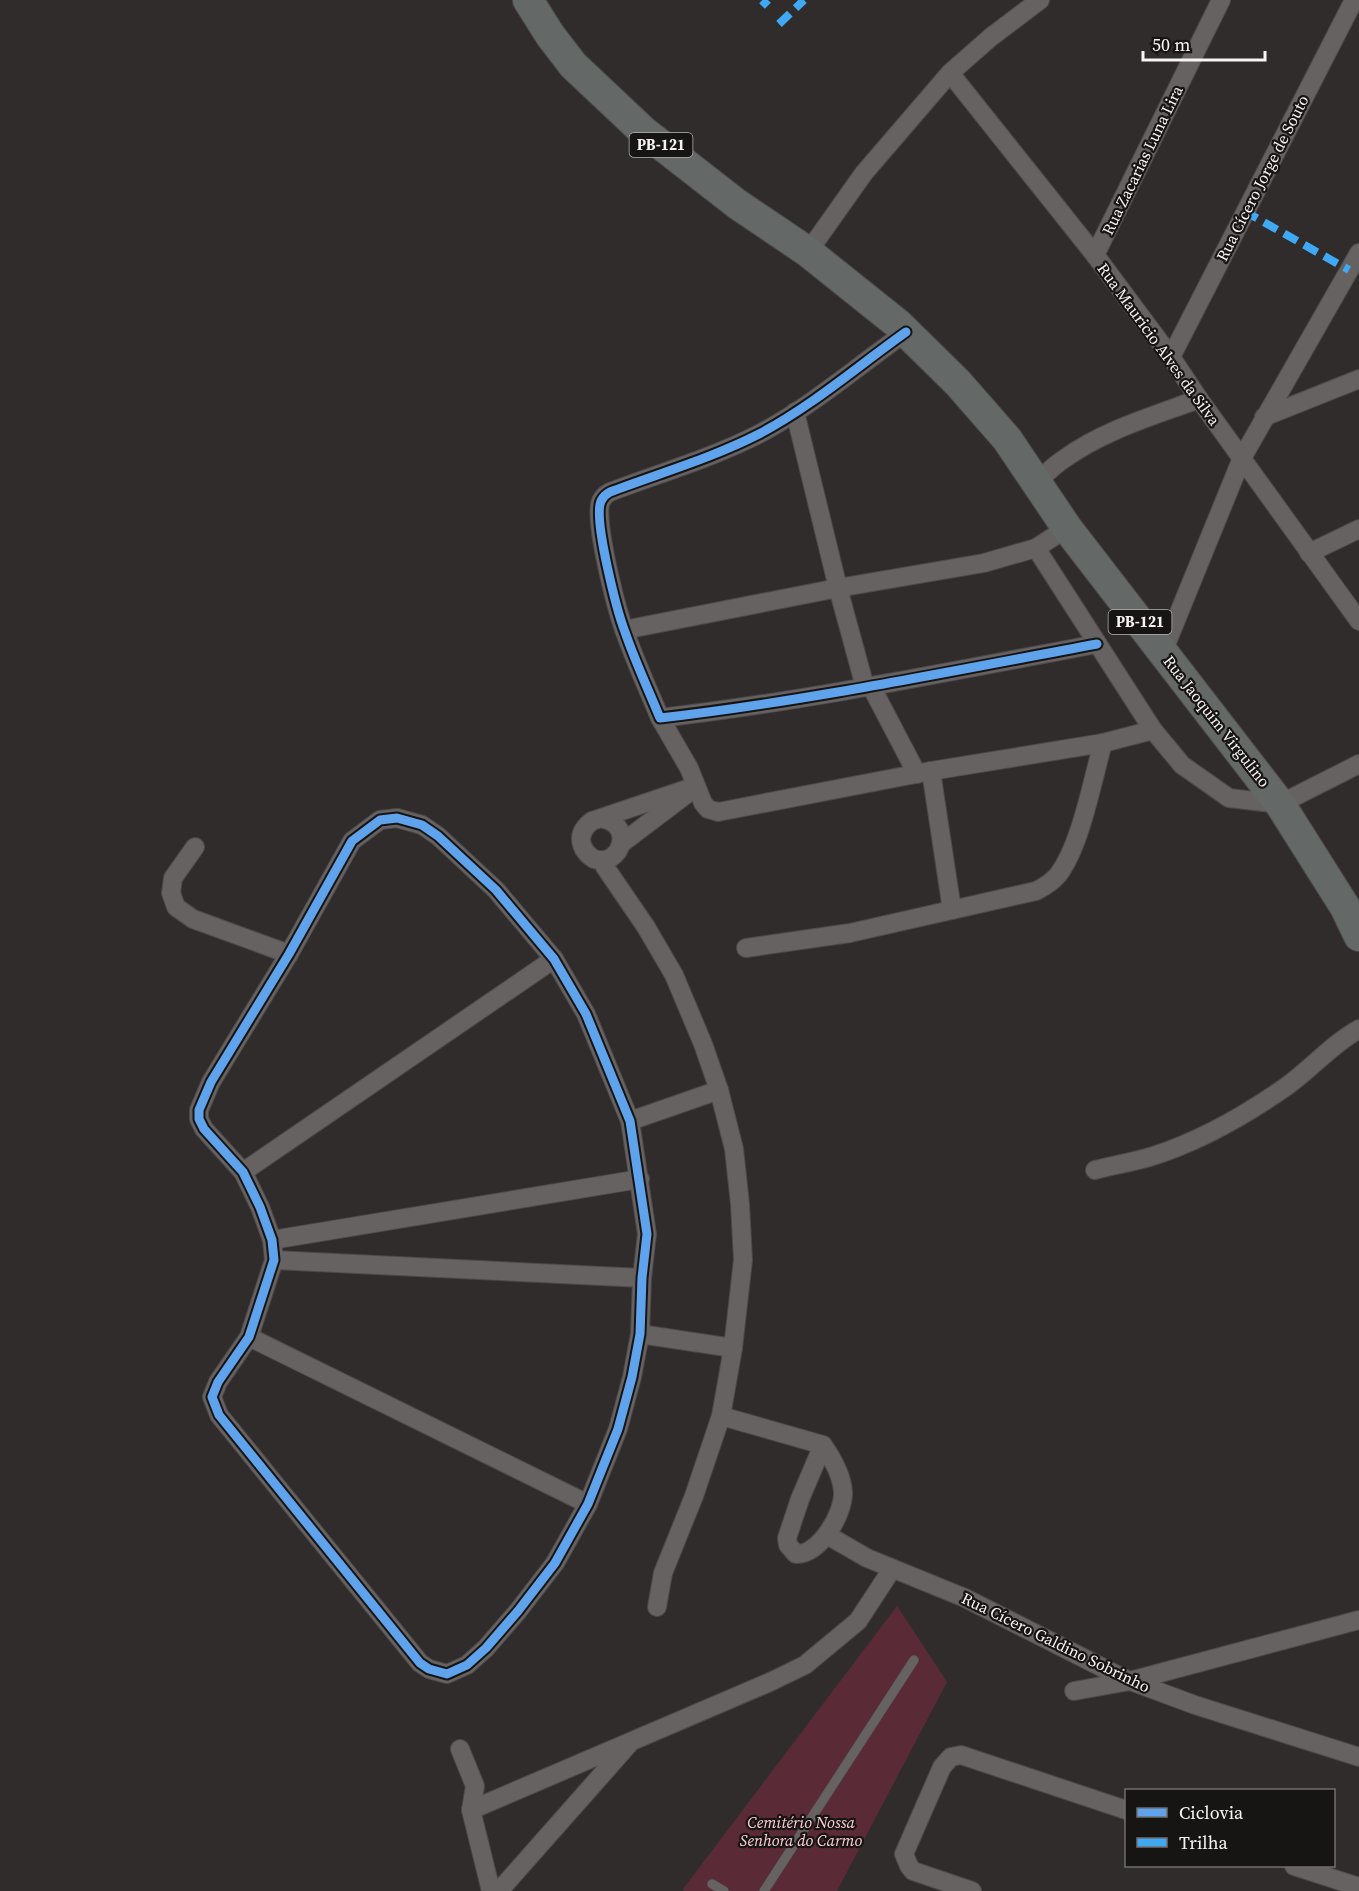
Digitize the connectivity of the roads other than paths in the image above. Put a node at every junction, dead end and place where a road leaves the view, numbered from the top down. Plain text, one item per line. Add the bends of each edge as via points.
1 (528, 0) edge
2 (1040, 0) edge
3 (1221, 0) edge
4 (1347, 2) edge
5 (950, 74) junction
6 (1359, 253) edge
7 (1095, 255) junction
8 (814, 257) junction
9 (902, 328) junction
10 (1171, 357) junction
11 (1359, 379) edge
12 (1199, 399) junction
13 (795, 412) junction
14 (1264, 417) junction
15 (1242, 458) junction
16 (1036, 483) junction
17 (1067, 528) junction
18 (1359, 529) edge
19 (1036, 548) junction
20 (1309, 553) junction
21 (838, 588) junction
22 (1359, 621) edge
23 (624, 630) junction
24 (1097, 644) junction
25 (1163, 651) junction
26 (868, 687) junction
27 (660, 718) junction
28 (1154, 730) junction
29 (1102, 743) junction
30 (1359, 764) edge
31 (924, 772) junction
32 (696, 786) junction
33 (1280, 804) junction
34 (603, 819) junction
35 (622, 843) junction
36 (195, 847) dead end
37 (603, 860) junction
38 (952, 910) junction
39 (1359, 936) edge
40 (746, 948) dead end
41 (289, 954) junction
42 (554, 960) junction
43 (1359, 1029) edge
44 (719, 1090) junction
45 (630, 1121) junction
46 (1095, 1170) dead end
47 (243, 1172) junction
48 (640, 1179) junction
49 (272, 1240) junction
50 (274, 1260) junction
51 (642, 1278) junction
52 (640, 1334) junction
53 (249, 1337) junction
54 (733, 1348) junction
55 (720, 1416) junction
56 (823, 1445) junction
57 (588, 1504) junction
58 (827, 1535) junction
59 (892, 1569) junction
60 (657, 1607) dead end
61 (1359, 1620) edge
62 (914, 1660) dead end
63 (1130, 1681) junction
64 (1074, 1691) dead end
65 (633, 1740) junction
66 (460, 1749) dead end
67 (1359, 1757) edge
68 (471, 1810) junction
69 (1125, 1810) edge
70 (1297, 1867) edge
71 (712, 1884) dead end
72 (1359, 1887) edge
73 (491, 1891) edge
74 (499, 1891) edge
75 (724, 1891) edge
76 (764, 1891) edge
77 (972, 1891) edge

1 - 8 main road, PB-121 via 573,65 642,130 737,204
2 - 5 street
3 - 7 street, Rua Zacarias Luna Lira
4 - 10 street, Rua Cícero Jorge de Souto
5 - 7 street, Rua Mauricio Alves da Silva
5 - 8 street via 864,173
6 - 14 street
7 - 10 street, Rua Mauricio Alves da Silva
8 - 9 main road, PB-121
9 - 13 street
9 - 16 main road, Rua Jaoquim Virgulino / PB-121 via 1000,431
10 - 12 street, Rua Mauricio Alves da Silva
11 - 14 street
12 - 15 street, Rua Mauricio Alves da Silva
12 - 16 street via 1090,442
13 - 21 street
13 - 23 street via 733,447 605,495 598,513 600,536
14 - 15 street
15 - 20 street, Rua Mauricio Alves da Silva
15 - 25 street
16 - 17 main road, Rua Jaoquim Virgulino / PB-121
17 - 19 street
17 - 25 main road, Rua Jaoquim Virgulino / PB-121
18 - 20 street
19 - 21 street via 984,563
19 - 24 street
20 - 22 street, Rua Mauricio Alves da Silva
21 - 23 street
21 - 26 street
23 - 27 street
24 - 26 street
24 - 28 street
25 - 33 main road, Rua Jaoquim Virgulino / PB-121
26 - 27 street
26 - 31 street
27 - 32 street
28 - 29 street
28 - 33 street via 1182,765 1229,798
29 - 31 street
29 - 38 street via 1074,842 1058,875 1036,891
30 - 33 street
31 - 32 street via 717,812 708,809
31 - 38 street
32 - 34 street
32 - 35 street
33 - 39 main road, Rua Jaoquim Virgulino / PB-121
34 - 35 street via 618,827
34 - 37 street via 592,821 581,840 588,855
35 - 37 street via 615,855
36 - 41 street via 173,879 171,893 176,907 193,919
37 - 44 street via 674,975
38 - 40 street via 850,933
41 - 42 street via 352,841 380,820 397,818 422,825 438,836 496,890
41 - 47 street via 211,1082 199,1110 204,1129
42 - 45 street via 585,1014
42 - 47 street
43 - 46 street via 1289,1084 1222,1125 1152,1156
44 - 45 street
44 - 54 street via 734,1149 742,1238
45 - 48 street
47 - 49 street
48 - 49 street
48 - 51 street via 647,1234
49 - 50 street
50 - 51 street
50 - 53 street
51 - 52 street
52 - 54 street
52 - 57 street via 618,1429
53 - 57 street
53 - 57 street via 213,1391 219,1415 420,1663 429,1669 454,1672 486,1648 555,1563
54 - 55 street
55 - 56 street
55 - 60 street via 663,1573
56 - 58 street via 843,1492 839,1512
56 - 58 street via 800,1499 788,1545 799,1554 811,1550
58 - 59 street, Rua Cícero Galdino Sobrinho
59 - 63 street, Rua Cícero Galdino Sobrinho via 965,1598
59 - 65 street via 858,1621 805,1665
61 - 63 street
62 - 76 lane
63 - 64 street
63 - 67 street, Rua Cícero Galdino Sobrinho
65 - 68 street
65 - 74 street
66 - 68 street via 475,1786
68 - 73 street
69 - 77 street via 961,1755 951,1757 942,1767 904,1854 914,1871
70 - 72 street
71 - 75 lane

